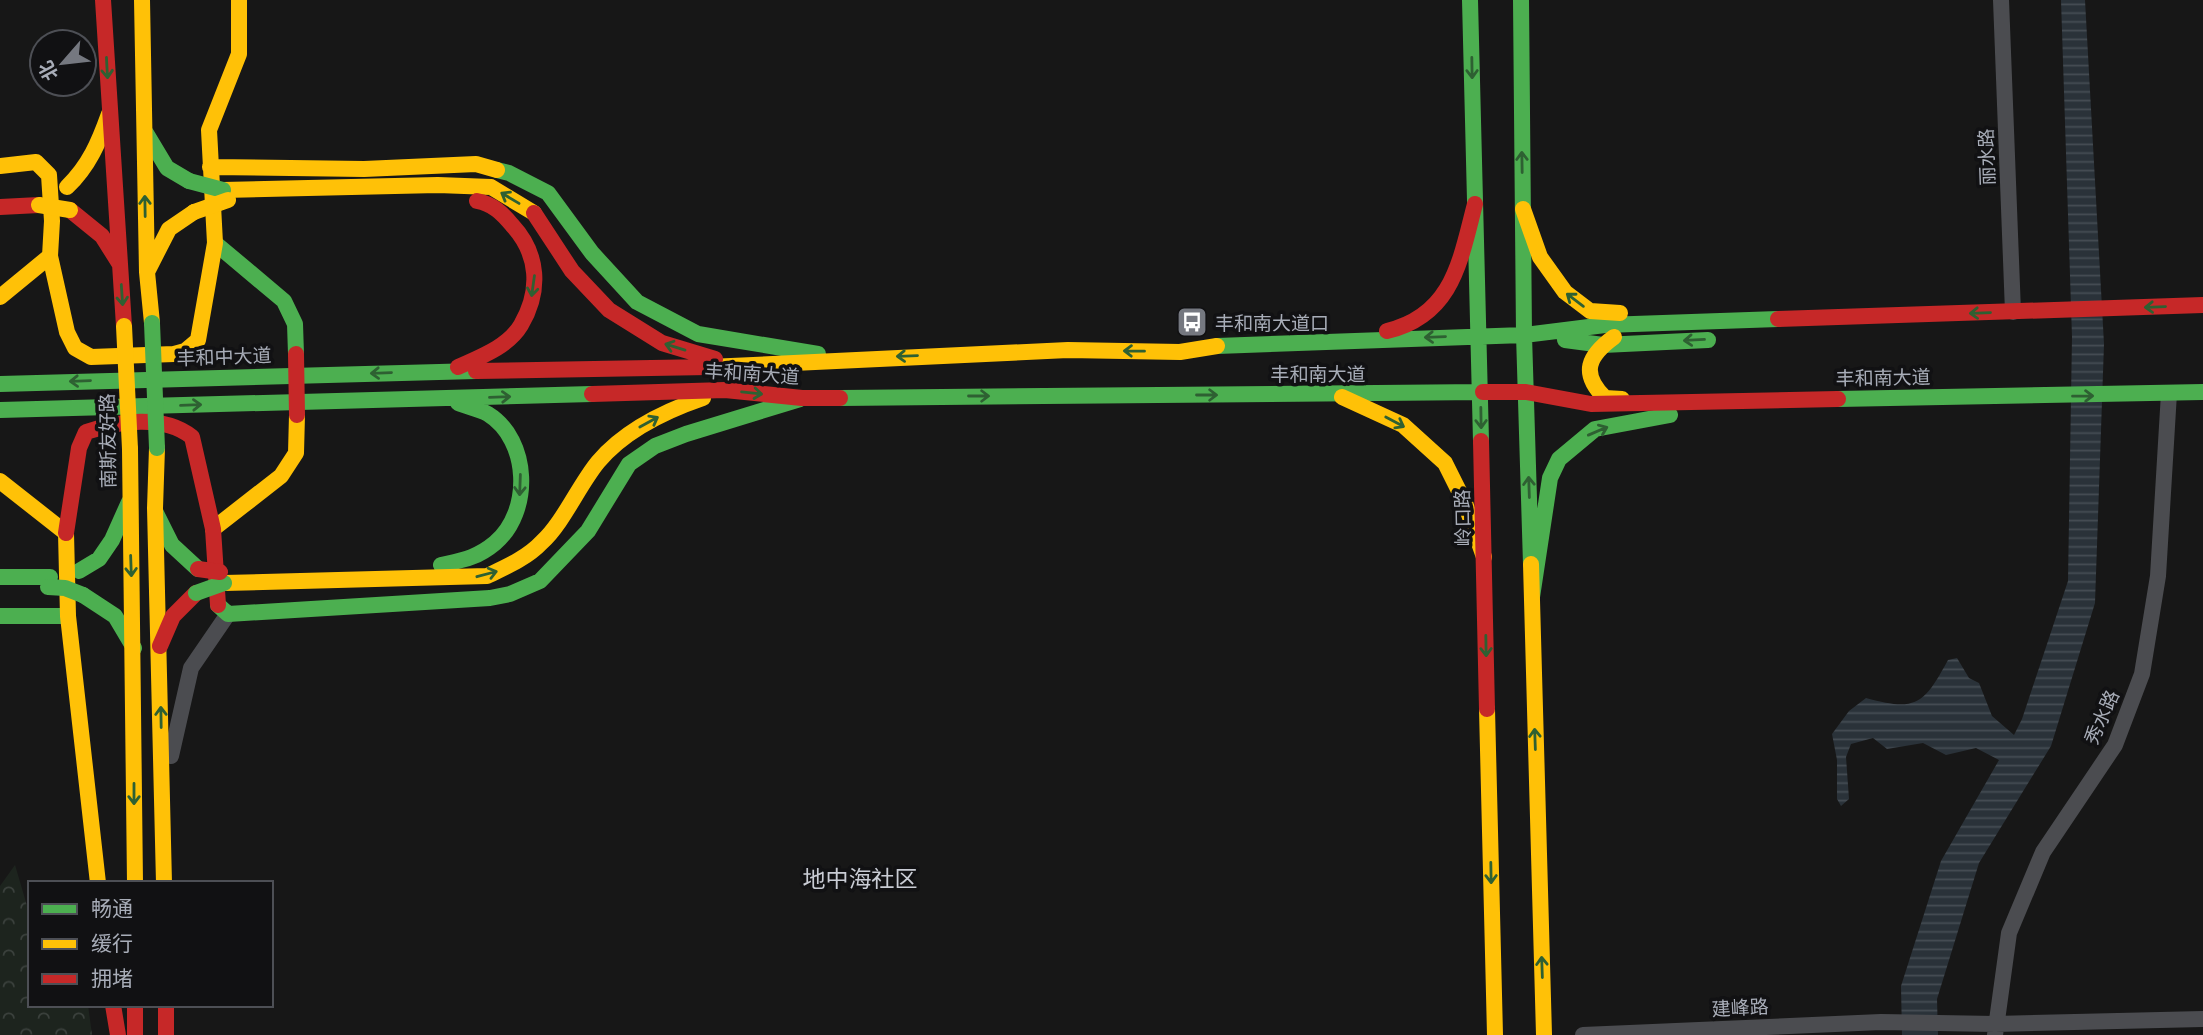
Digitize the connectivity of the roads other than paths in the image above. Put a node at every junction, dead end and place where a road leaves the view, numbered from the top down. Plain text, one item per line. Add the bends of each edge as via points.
1 (103, 0) edge
2 (142, 0) edge
3 (239, 0) edge
4 (1470, 0) edge
5 (1521, 0) edge
6 (2001, 0) edge
7 (110, 112) junction
8 (146, 134) junction
9 (0, 166) edge
10 (210, 167) junction
11 (226, 195) junction
12 (0, 198) edge
13 (39, 201) junction
14 (1475, 204) junction
15 (0, 207) edge
16 (1523, 209) junction
17 (215, 243) junction
18 (50, 256) junction
19 (119, 263) junction
20 (147, 272) junction
21 (0, 297) edge
22 (2203, 305) edge
23 (2013, 312) junction
24 (1656, 323) junction
25 (1729, 332) junction
26 (1524, 335) junction
27 (1478, 336) junction
28 (1357, 340) junction
29 (1603, 345) junction
30 (841, 359) junction
31 (741, 366) junction
32 (450, 371) junction
33 (0, 384) edge
34 (725, 390) junction
35 (1481, 392) junction
36 (1526, 392) junction
37 (2203, 392) edge
38 (2169, 393) junction
39 (1334, 394) junction
40 (802, 398) junction
41 (432, 399) junction
42 (1747, 401) junction
43 (1659, 403) junction
44 (0, 410) edge
45 (0, 481) edge
46 (129, 502) junction
47 (155, 508) junction
48 (213, 529) junction
49 (66, 533) junction
50 (1484, 557) junction
51 (0, 577) edge
52 (222, 578) junction
53 (49, 582) junction
54 (0, 588) edge
55 (1532, 597) junction
56 (228, 614) junction
57 (0, 616) edge
58 (68, 616) junction
59 (160, 647) junction
60 (134, 648) junction
61 (162, 796) junction
62 (98, 881) edge
63 (135, 881) edge
64 (164, 881) edge
65 (113, 1007) edge
66 (135, 1007) edge
67 (166, 1007) edge
68 (2203, 1019) edge
69 (1995, 1029) edge
70 (118, 1035) edge
71 (135, 1035) edge
72 (166, 1035) edge
73 (1495, 1035) edge
74 (1544, 1035) edge
75 (1583, 1035) edge

1 -> 7 main road, 南斯友好路
2 - 8 main road
3 - 10 main road via 239,54 209,130
4 -> 14 main road, 岭口路
16 -> 5 main road
6 - 23 street, 丽水路
7 - 13 main road via 85,171 67,187
7 - 19 main road, 南斯友好路
8 - 11 main road, bridge via 167,168
20 -> 8 main road
9 - 18 main road via 36,162 49,175
10 - 17 main road
10 - 30 main road via 364,169 476,164 509,173 548,192 592,253 637,302 698,334
11 - 20 main road, bridge via 169,229
31 -> 11 main road via 662,343 609,310 572,271 533,212 491,187 438,185
11 -> 32 main road via 445,194 486,202 502,213 522,234 534,258 536,289 520,326 495,350
12 - 13 main road
13 - 15 main road
13 - 19 main road, bridge via 70,210 102,236
14 - 27 main road, 岭口路
14 - 28 main road via 1456,274 1434,307 1414,323
25 -> 16 main road via 1590,311 1565,292 1539,257
16 - 26 main road
17 - 18 main road via 198,340 174,354 91,357 75,348 67,332
17 - 48 main road, bridge via 284,301 295,324 298,415 296,453 281,476
18 - 21 main road
19 -> 46 main road, 南斯友好路, bridge
20 - 47 main road, bridge via 157,448
22 -> 23 main road, 丰和南大道
23 -> 25 main road, 丰和南大道 via 1809,318
24 - 25 main road, 丰和南大道
24 - 26 main road, 丰和南大道
24 - 29 main road via 1617,335
25 -> 29 main road
26 - 27 main road, 丰和南大道
26 - 29 main road
26 - 36 main road
27 -> 28 main road, 丰和南大道
27 - 35 main road, 岭口路
28 -> 30 main road, 丰和南大道 via 1223,345 1180,352 1068,350
29 - 43 main road via 1591,360 1591,383 1605,397
30 - 31 main road, 丰和南大道
31 - 32 main road, 丰和南大道
32 -> 33 main road, 丰和中大道
34 -> 40 main road, 丰和南大道
41 -> 34 main road, 丰和南大道
52 -> 34 main road via 487,576 543,542 599,461 634,431 672,409
35 - 36 main road, 丰和南大道
35 - 39 main road, 丰和南大道
35 -> 50 main road, 岭口路
36 - 43 main road, 丰和南大道 via 1591,404
55 -> 36 main road
37 - 38 main road, 丰和南大道
42 -> 38 main road, 丰和南大道
38 - 69 street, 秀水路 via 2158,576 2142,674 2115,746 2043,852 2009,933
40 -> 39 main road, 丰和南大道
39 -> 50 main road via 1403,425 1445,463
40 - 56 main road via 655,446 629,464 588,531 540,581 510,594
44 -> 41 main road
41 -> 52 main road via 473,406 497,418 517,446 523,486 515,514 498,544 473,559 447,565
42 - 43 main road, 丰和南大道
55 -> 42 main road via 1550,478 1559,459 1595,429
45 - 49 main road
46 - 53 main road via 99,559
46 -> 60 main road, 南斯友好路
47 - 52 main road, bridge via 180,556
47 - 59 main road
48 - 49 main road via 192,437 166,423 102,426 86,432 79,449
48 - 56 main road via 218,607
49 - 58 main road
50 -> 73 main road, 岭口路
51 - 53 main road
52 - 59 main road, bridge via 176,609
53 - 54 main road
53 - 60 main road, bridge via 83,595 115,616
74 -> 55 main road
56 - 61 street via 191,668
57 - 58 main road
58 - 62 main road
61 -> 59 main road
60 -> 63 main road, 南斯友好路
61 - 64 main road
65 - 70 main road
66 - 71 main road
67 - 72 main road
68 - 69 street
69 - 75 street, 建峰路 via 1899,1022

